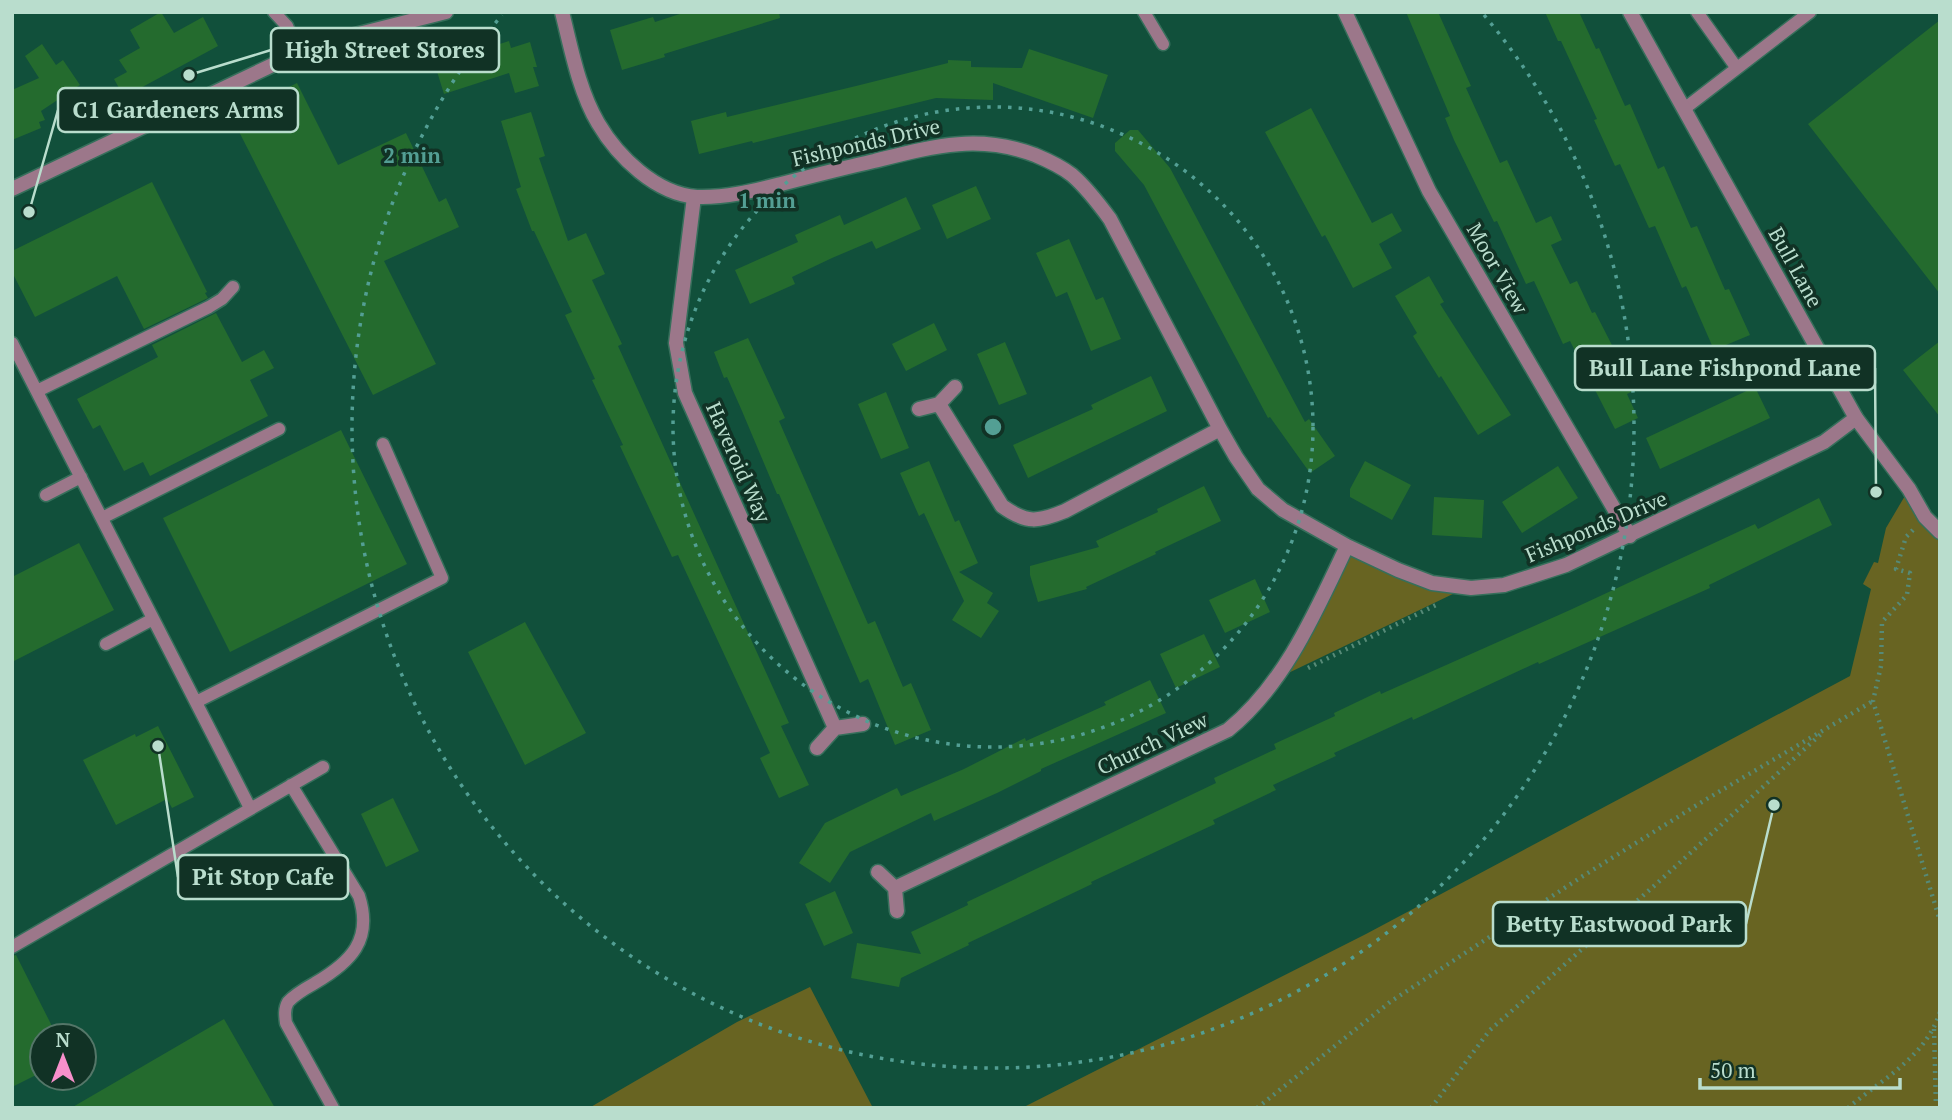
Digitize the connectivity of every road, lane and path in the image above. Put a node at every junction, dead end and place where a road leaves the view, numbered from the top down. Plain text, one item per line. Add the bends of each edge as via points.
1 (274, 12) edge
2 (446, 12) edge
3 (562, 12) edge
4 (1144, 12) edge
5 (1345, 12) edge
6 (1630, 12) edge
7 (1697, 12) edge
8 (1810, 12) edge
9 (1163, 44) dead end
10 (298, 53) junction
11 (1736, 67) junction
12 (1684, 109) junction
13 (12, 189) edge
14 (694, 197) junction
15 (233, 287) dead end
16 (12, 342) edge
17 (16, 358) edge
18 (954, 387) dead end
19 (37, 391) junction
20 (939, 404) junction
21 (919, 409) dead end
22 (1856, 418) junction
23 (279, 429) dead end
24 (1220, 429) junction
25 (383, 444) dead end
26 (81, 477) junction
27 (46, 495) dead end
28 (1925, 517) junction
29 (102, 518) junction
30 (1940, 532) edge
31 (1630, 536) junction
32 (1347, 546) junction
33 (1471, 589) junction
34 (153, 619) junction
35 (106, 644) dead end
36 (1304, 670) dead end
37 (1873, 701) junction
38 (196, 702) junction
39 (863, 724) dead end
40 (1830, 727) junction
41 (835, 728) junction
42 (817, 748) dead end
43 (323, 767) dead end
44 (291, 785) junction
45 (250, 808) junction
46 (878, 872) dead end
47 (895, 888) junction
48 (897, 911) dead end
49 (1940, 921) edge
50 (12, 947) edge
51 (1940, 1013) edge
52 (1934, 1029) junction
53 (333, 1108) edge
54 (1257, 1108) edge
55 (1431, 1108) edge
56 (1848, 1108) edge
57 (1936, 1108) edge

1 - 10 lane
2 - 10 street
3 - 14 street, Fishponds Drive via 598,123 625,159 653,183
4 - 9 lane
5 - 31 street, Moor View via 1429,191
6 - 12 street, Bull Lane
7 - 11 lane
8 - 11 lane
10 - 13 street
11 - 12 lane
12 - 22 street, Bull Lane
14 - 24 street, Fishponds Drive via 733,195 958,143 988,143 1046,160 1071,174 1110,219
14 - 41 street, Haveroid Way via 676,343 685,393
15 - 19 lane via 209,307
16 - 17 lane
17 - 19 lane
18 - 20 street
19 - 26 lane
20 - 21 street
20 - 24 street via 1002,506 1031,521 1065,511
22 - 28 street, Bull Lane
22 - 31 street, Fishponds Drive via 1824,442
23 - 29 lane
24 - 32 street, Fishponds Drive via 1258,489 1283,510
25 - 38 lane via 442,578
26 - 27 lane
26 - 29 lane
28 - 30 street, Bull Lane
28 - 37 path via 1906,537 1896,569 1910,573 1907,595 1882,622 1881,666
29 - 34 lane
31 - 33 street, Fishponds Drive via 1536,576
32 - 33 street, Fishponds Drive via 1432,583
32 - 47 street, Church View via 1291,654 1249,712 1228,730
33 - 36 path
34 - 35 lane
34 - 38 lane
37 - 40 path
37 - 49 path
38 - 45 lane
39 - 41 street
40 - 54 path via 1583,876 1390,1002
40 - 55 path via 1490,1030
41 - 42 street
43 - 44 lane
44 - 45 lane
44 - 53 lane via 359,896 364,914 362,937 351,956 289,1002 284,1011 286,1023
45 - 50 lane
46 - 47 street
47 - 48 street
51 - 52 path
52 - 56 path via 1910,1060
52 - 57 path

